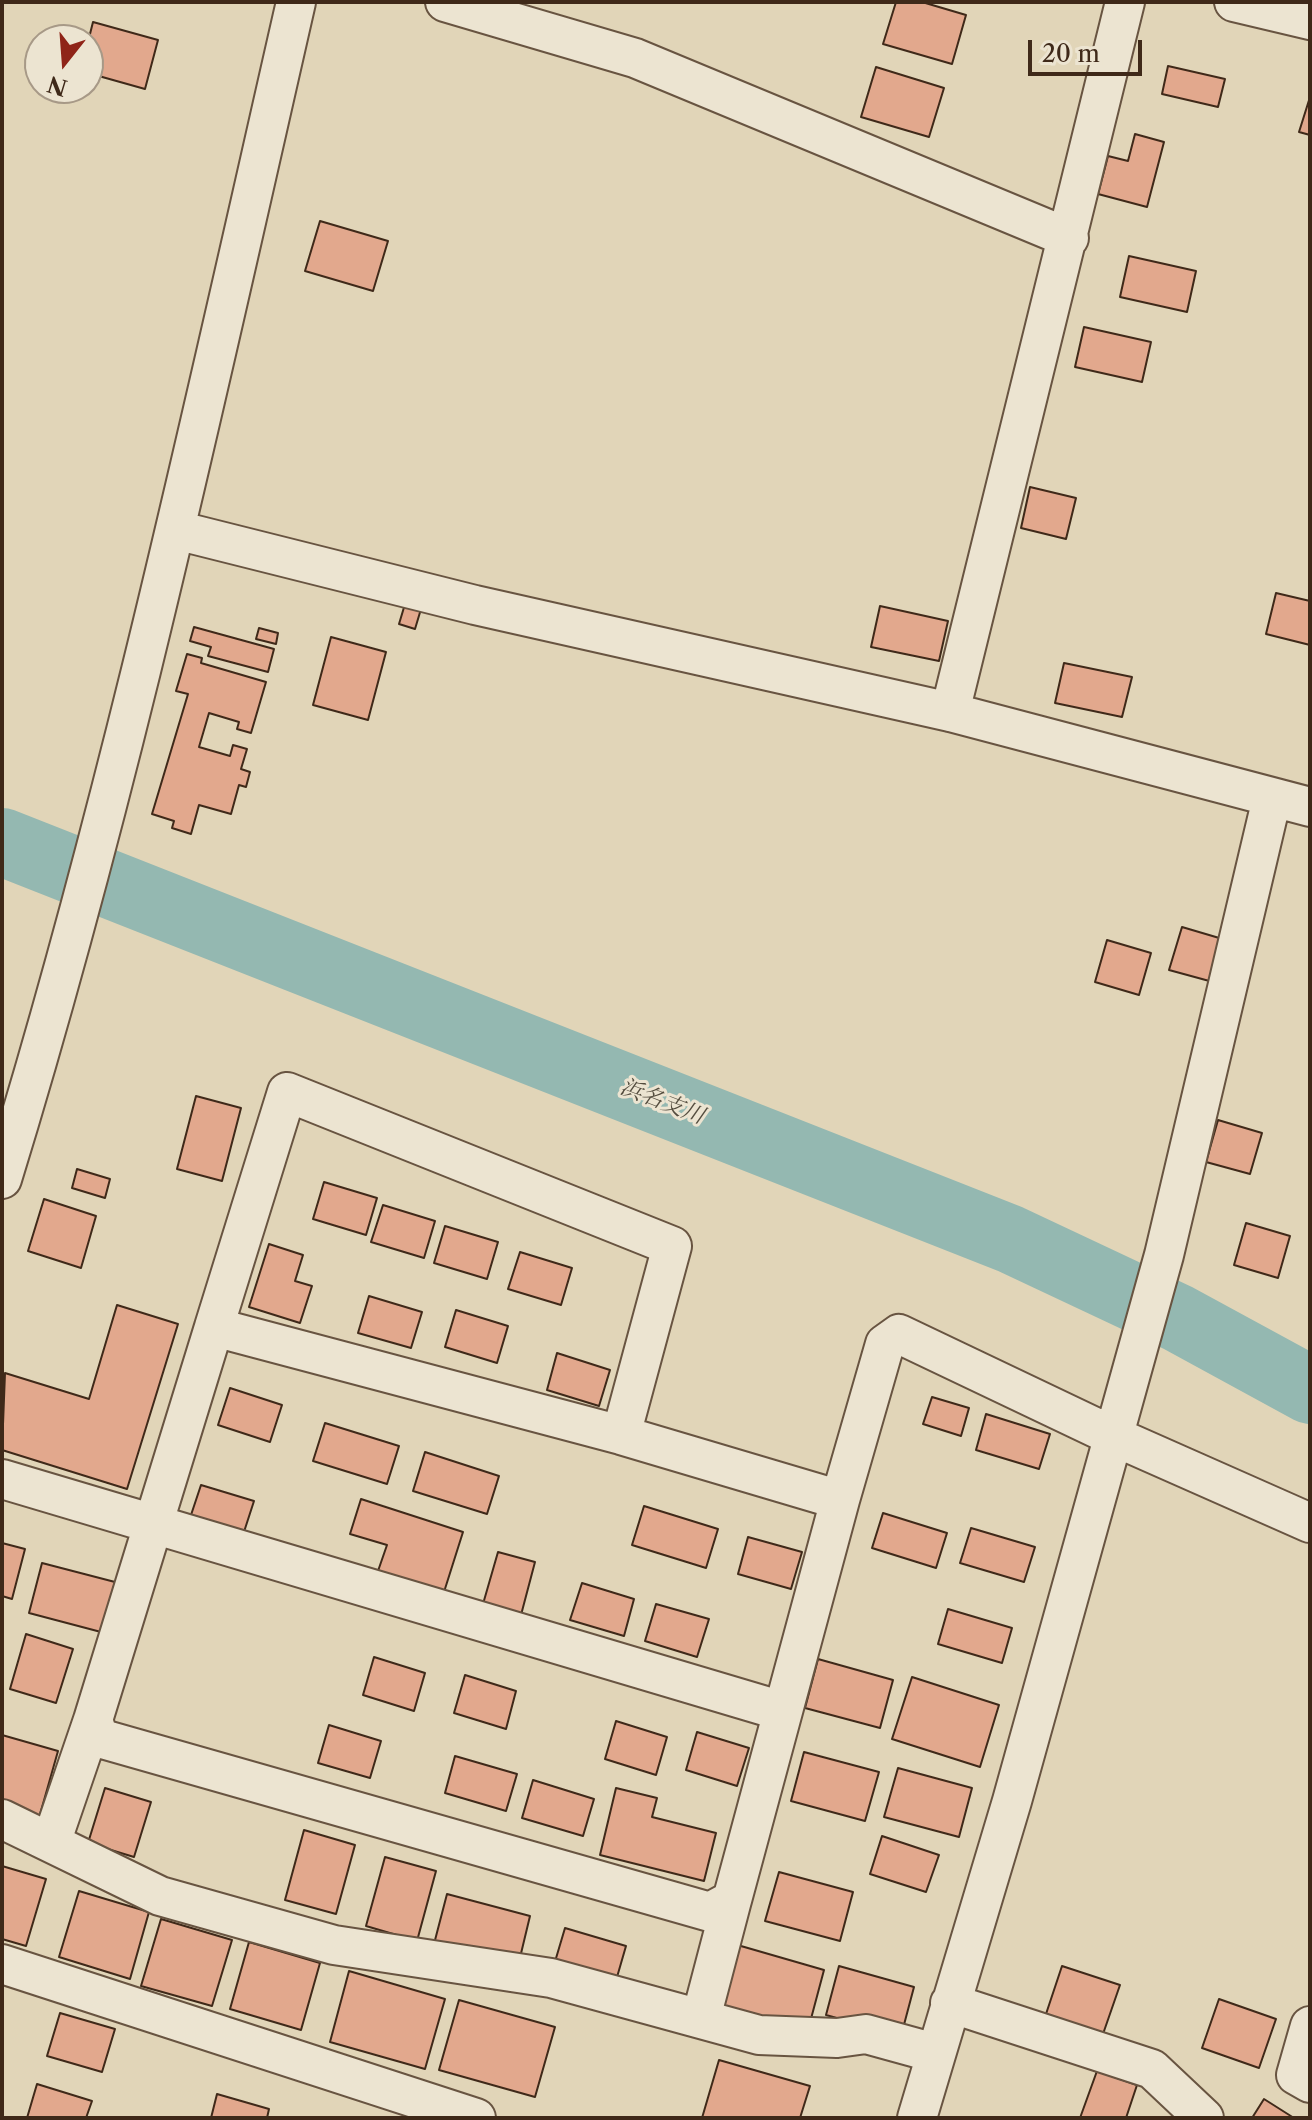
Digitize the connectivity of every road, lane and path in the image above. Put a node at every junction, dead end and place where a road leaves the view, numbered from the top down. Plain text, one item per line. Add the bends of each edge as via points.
1 (296, 2) edge
2 (445, 2) edge
3 (1125, 2) edge
4 (1234, 2) edge
5 (1310, 20) edge
6 (1069, 238) junction
7 (176, 530) junction
8 (950, 712) junction
9 (1272, 798) junction
10 (1310, 807) edge
11 (2, 1179) edge
12 (214, 1327) junction
13 (621, 1435) junction
14 (1111, 1435) junction
15 (2, 1479) edge
16 (840, 1500) junction
17 (1310, 1523) edge
18 (153, 1524) junction
19 (782, 1711) junction
20 (93, 1720) junction
21 (2, 1819) edge
22 (52, 1840) junction
23 (732, 1900) junction
24 (2, 1964) edge
25 (950, 2003) junction
26 (701, 2018) junction
27 (1310, 2026) edge
28 (935, 2053) junction
29 (1310, 2083) edge
30 (476, 2118) edge
31 (917, 2118) edge
32 (1204, 2118) edge

1 - 7 street
2 - 6 street via 635,58
3 - 6 street
4 - 5 street
6 - 8 street
7 - 8 street via 475,605
7 - 11 street via 44,1042
8 - 9 street
9 - 10 street
9 - 14 street via 1164,1255
12 - 13 street
12 - 13 street via 287,1092 672,1246
12 - 18 street
13 - 16 street
14 - 16 street via 899,1334 885,1344
14 - 17 street
14 - 25 street via 1012,1801
15 - 18 street
16 - 19 street
18 - 19 street
18 - 20 street
19 - 23 street
20 - 22 street
20 - 23 street via 99,1738 710,1912
21 - 22 street
22 - 26 street via 160,1896 233,1919 334,1945 551,1978
23 - 26 street
24 - 30 street
25 - 28 street
25 - 32 street via 1152,2069
26 - 28 street via 759,2035 866,2034
27 - 29 street via 1296,2075
28 - 31 street

